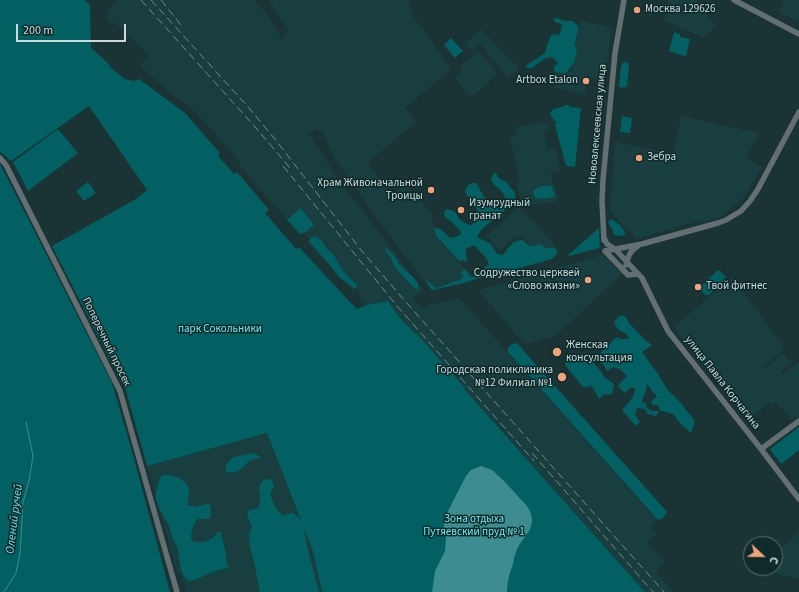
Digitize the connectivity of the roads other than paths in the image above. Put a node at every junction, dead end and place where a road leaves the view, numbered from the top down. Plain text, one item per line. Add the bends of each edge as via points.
1 (624, 0) edge
2 (734, 0) edge
3 (799, 34) edge
4 (799, 112) edge
5 (0, 158) edge
6 (604, 238) junction
7 (642, 244) junction
8 (610, 251) junction
9 (627, 262) junction
10 (621, 267) junction
11 (638, 274) junction
12 (799, 421) edge
13 (763, 452) junction
14 (799, 499) edge
15 (177, 592) edge

1 - 6 street, Новоалексеевская улица via 614,53 602,180
2 - 3 street
4 - 7 street via 758,189 740,211 718,223
5 - 15 street, Поперечный просек via 6,165 120,391
6 - 8 street, Новоалексеевская улица
6 - 8 street
7 - 8 street
7 - 9 street via 632,250
8 - 9 street, улица Павла Корчагина
8 - 10 street
9 - 10 street
9 - 11 street, улица Павла Корчагина
10 - 11 street via 628,275
11 - 13 street, улица Павла Корчагина via 668,331
12 - 13 street
13 - 14 street, улица Павла Корчагина

